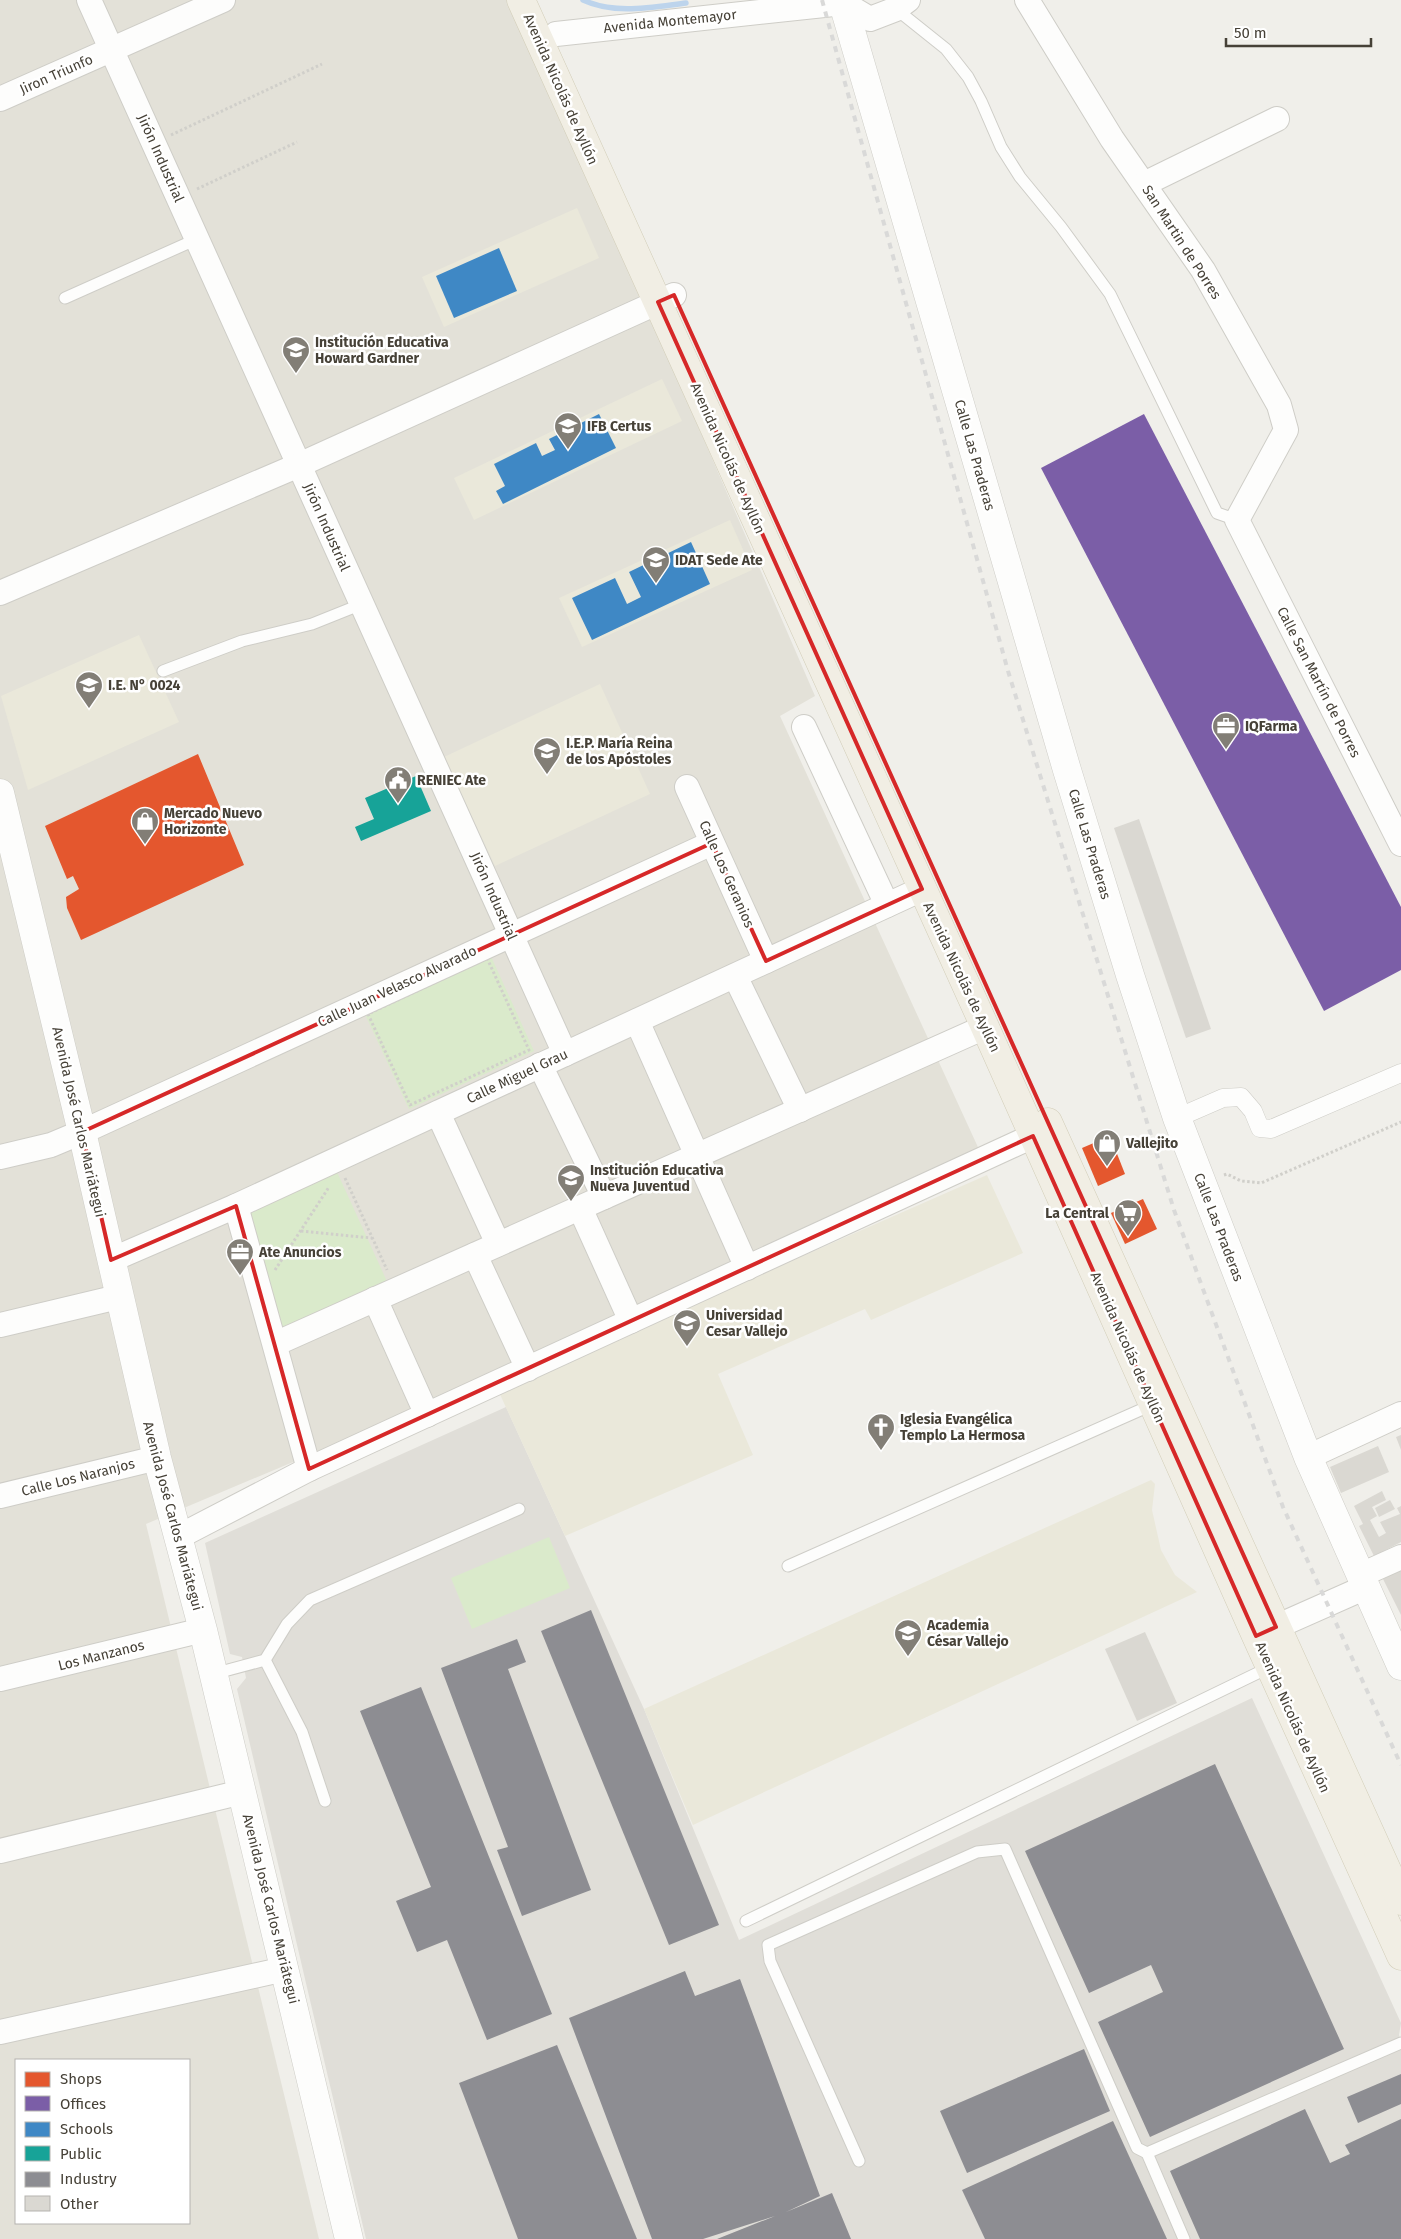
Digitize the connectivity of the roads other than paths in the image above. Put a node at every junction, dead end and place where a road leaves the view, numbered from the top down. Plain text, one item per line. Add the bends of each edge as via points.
1 (89, 0) edge
2 (223, 0) edge
3 (521, 0) edge
4 (541, 0) edge
5 (1027, 0) edge
6 (842, 1) edge
7 (902, 5) edge
8 (707, 8) edge
9 (556, 34) junction
10 (111, 49) junction
11 (0, 99) edge
12 (1277, 119) dead end
13 (1144, 184) junction
14 (197, 239) junction
15 (65, 298) dead end
16 (666, 298) junction
17 (299, 464) junction
18 (1236, 520) junction
19 (0, 593) edge
20 (362, 604) junction
21 (163, 671) dead end
22 (804, 727) dead end
23 (687, 787) dead end
24 (0, 792) edge
25 (712, 843) junction
26 (1401, 844) edge
27 (922, 889) junction
28 (887, 905) junction
29 (512, 934) junction
30 (766, 961) junction
31 (735, 976) junction
32 (638, 1021) junction
33 (986, 1027) junction
34 (565, 1054) junction
35 (540, 1065) junction
36 (1401, 1073) edge
37 (800, 1110) junction
38 (438, 1113) junction
39 (1177, 1118) junction
40 (82, 1132) junction
41 (1033, 1136) junction
42 (698, 1156) junction
43 (0, 1157) edge
44 (604, 1197) junction
45 (236, 1206) junction
46 (580, 1208) junction
47 (498, 1244) junction
48 (475, 1255) junction
49 (111, 1260) junction
50 (747, 1268) junction
51 (386, 1295) junction
52 (118, 1297) junction
53 (631, 1321) junction
54 (0, 1325) edge
55 (275, 1344) junction
56 (528, 1368) junction
57 (1154, 1404) junction
58 (1401, 1414) edge
59 (426, 1415) junction
60 (1308, 1457) junction
61 (157, 1458) junction
62 (309, 1469) junction
63 (0, 1496) edge
64 (519, 1509) dead end
65 (178, 1536) junction
66 (1401, 1557) edge
67 (788, 1566) dead end
68 (1364, 1581) junction
69 (203, 1630) junction
70 (1266, 1631) junction
71 (265, 1660) junction
72 (1401, 1666) edge
73 (1270, 1667) junction
74 (213, 1674) junction
75 (0, 1679) edge
76 (242, 1792) junction
77 (325, 1801) dead end
78 (0, 1852) edge
79 (1401, 1902) edge
80 (746, 1921) dead end
81 (1401, 1956) edge
82 (285, 1969) junction
83 (0, 2032) edge
84 (1401, 2044) edge
85 (1147, 2153) junction
86 (859, 2161) dead end
87 (349, 2239) edge
88 (1184, 2239) edge

1 - 10 street, Jirón Industrial
2 - 10 street, Jiron Triunfo
3 - 16 main road, Avenida Nicolás de Ayllón
4 - 9 main road, Avenida Nicolás de Ayllón
5 - 13 street, San Martin de Porres
6 - 7 street via 870,19
6 - 8 street, Avenida Montemayor
6 - 39 street, Calle Las Praderas via 1068,770
7 - 18 lane via 946,49 968,77 1001,147 1020,177 1061,226 1110,294 1217,513
8 - 9 street, Avenida Montemayor
9 - 16 main road, Avenida Nicolás de Ayllón
10 - 11 street, Jiron Triunfo
10 - 14 street, Jirón Industrial
12 - 13 street
13 - 18 street, San Martin de Porres via 1204,270 1279,405 1286,430
14 - 15 lane
14 - 17 street, Jirón Industrial
16 - 17 street
16 - 27 main road, Avenida Nicolás de Ayllón
16 - 70 main road, Avenida Nicolás de Ayllón
17 - 19 street
17 - 20 street, Jirón Industrial
18 - 26 street, Calle San Martín de Porres
20 - 21 lane via 312,624 242,641
20 - 29 street, Jirón Industrial
22 - 28 street
23 - 25 street, Calle Los Geranios
24 - 40 street, Avenida José Carlos Mariátegui
25 - 29 street, Calle Juan Velasco Alvarado
25 - 30 street, Calle Los Geranios
27 - 28 street, Calle Miguel Grau
27 - 33 main road, Avenida Nicolás de Ayllón
28 - 30 street, Calle Miguel Grau
29 - 34 street, Jirón Industrial
29 - 40 street, Calle Juan Velasco Alvarado
30 - 31 street, Calle Miguel Grau
31 - 32 street, Calle Miguel Grau
31 - 37 street
32 - 34 street, Calle Miguel Grau
32 - 42 street
33 - 37 street
33 - 41 main road, Avenida Nicolás de Ayllón
34 - 35 street, Calle Miguel Grau
35 - 38 street, Calle Miguel Grau
35 - 44 street
36 - 39 street via 1271,1129 1260,1128 1241,1097 1223,1098
37 - 42 street
38 - 45 street, Calle Miguel Grau
38 - 47 street
39 - 60 street, Calle Las Praderas
40 - 43 street, Calle Juan Velasco Alvarado via 52,1145
40 - 49 street, Avenida José Carlos Mariátegui
41 - 50 street
41 - 57 main road, Avenida Nicolás de Ayllón
42 - 44 street
42 - 50 street
44 - 46 street
45 - 49 street, Calle Miguel Grau
45 - 55 street
46 - 47 street
46 - 53 street
47 - 48 street
48 - 51 street
48 - 56 street
49 - 52 street, Avenida José Carlos Mariátegui
50 - 53 street
51 - 55 street
51 - 59 street
52 - 54 street
52 - 61 street, Avenida José Carlos Mariátegui
53 - 56 street
55 - 62 street
56 - 59 street
57 - 67 lane
57 - 70 main road, Avenida Nicolás de Ayllón
58 - 60 street
59 - 62 street
60 - 68 street, Calle Las Praderas
61 - 63 street, Calle Los Naranjos
61 - 65 street, Avenida José Carlos Mariátegui
62 - 65 street
64 - 71 lane via 310,1600 287,1624
65 - 69 street, Avenida José Carlos Mariátegui
66 - 68 street
68 - 70 street
68 - 72 street, Calle Las Praderas
69 - 74 street, Avenida José Carlos Mariátegui
69 - 75 street, Los Manzanos
70 - 73 main road, Avenida Nicolás de Ayllón
70 - 79 main road, Avenida Nicolás de Ayllón
71 - 74 lane
71 - 77 lane via 302,1732
73 - 80 lane
73 - 81 main road, Avenida Nicolás de Ayllón
74 - 76 street, Avenida José Carlos Mariátegui
76 - 78 street
76 - 82 street, Avenida José Carlos Mariátegui
82 - 83 street
82 - 87 street, Avenida José Carlos Mariátegui
84 - 85 lane
85 - 86 lane via 1137,2148 1005,1849 994,1849 977,1852 768,1946 770,1961
85 - 88 lane

